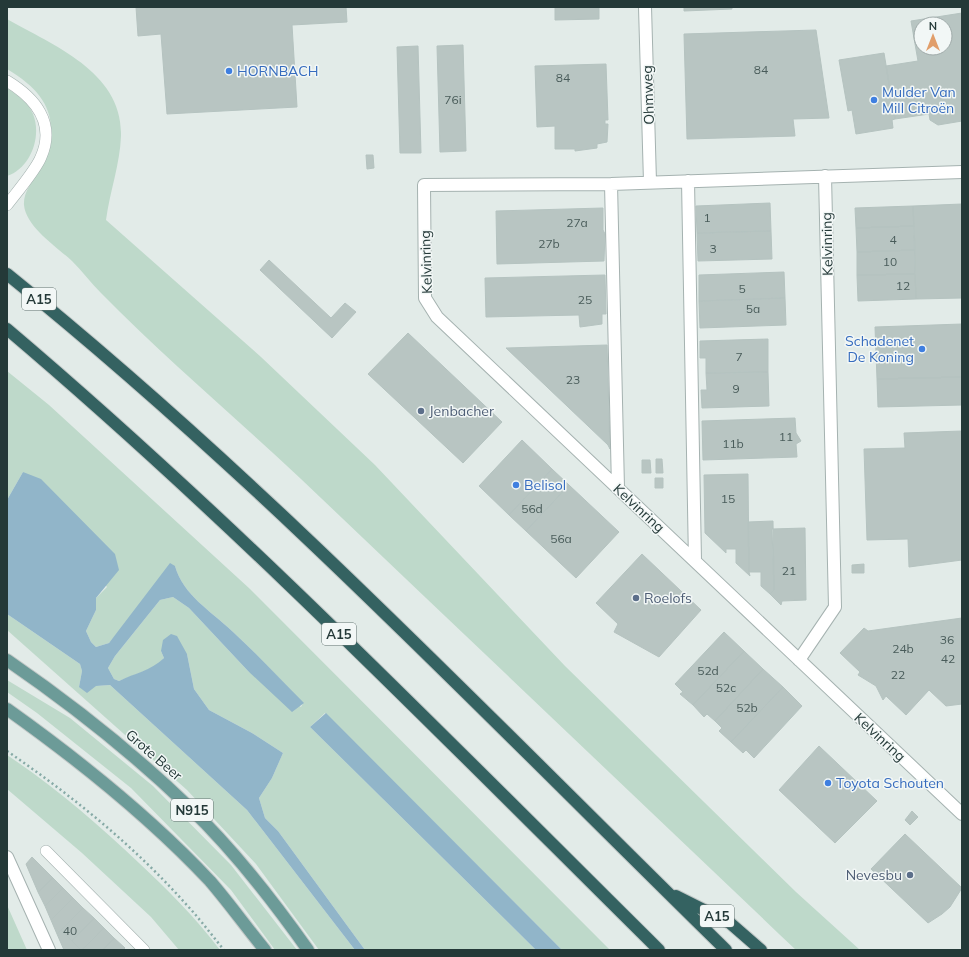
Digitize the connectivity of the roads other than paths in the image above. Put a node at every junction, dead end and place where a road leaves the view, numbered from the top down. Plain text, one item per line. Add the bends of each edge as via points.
1 (645, 7) edge
2 (7, 82) edge
3 (962, 172) edge
4 (825, 176) junction
5 (688, 181) junction
6 (650, 182) junction
7 (611, 184) junction
8 (7, 205) edge
9 (7, 274) edge
10 (7, 329) edge
11 (618, 488) junction
12 (695, 561) junction
13 (7, 660) edge
14 (799, 660) junction
15 (7, 709) edge
16 (962, 814) edge
17 (46, 851) dead end
18 (7, 857) edge
19 (666, 891) junction
20 (49, 950) edge
21 (144, 950) edge
22 (265, 950) edge
23 (308, 950) edge
24 (659, 950) edge
25 (726, 950) edge
26 (761, 950) edge

1 - 6 street, Ohmweg
2 - 8 lane via 24,92 36,105 45,128 41,158
3 - 4 street, Kelvinring
4 - 5 street, Kelvinring
4 - 14 street, Kelvinring via 835,608
5 - 6 street, Kelvinring
5 - 12 street
6 - 7 street, Kelvinring
7 - 11 street
7 - 11 street, Kelvinring via 424,185 426,298 437,317
9 - 19 highway, A15 via 71,325 280,513
10 - 24 highway, A15 via 165,468 282,578
11 - 12 street, Kelvinring
12 - 14 street, Kelvinring
13 - 23 main road, Grote Beer / N915 via 94,722 189,806 270,898
14 - 16 street, Kelvinring
15 - 22 main road, N915 via 76,759 165,836 210,882
17 - 21 lane
18 - 20 street
19 - 25 highway, A15
19 - 26 highway, A15 via 730,923

